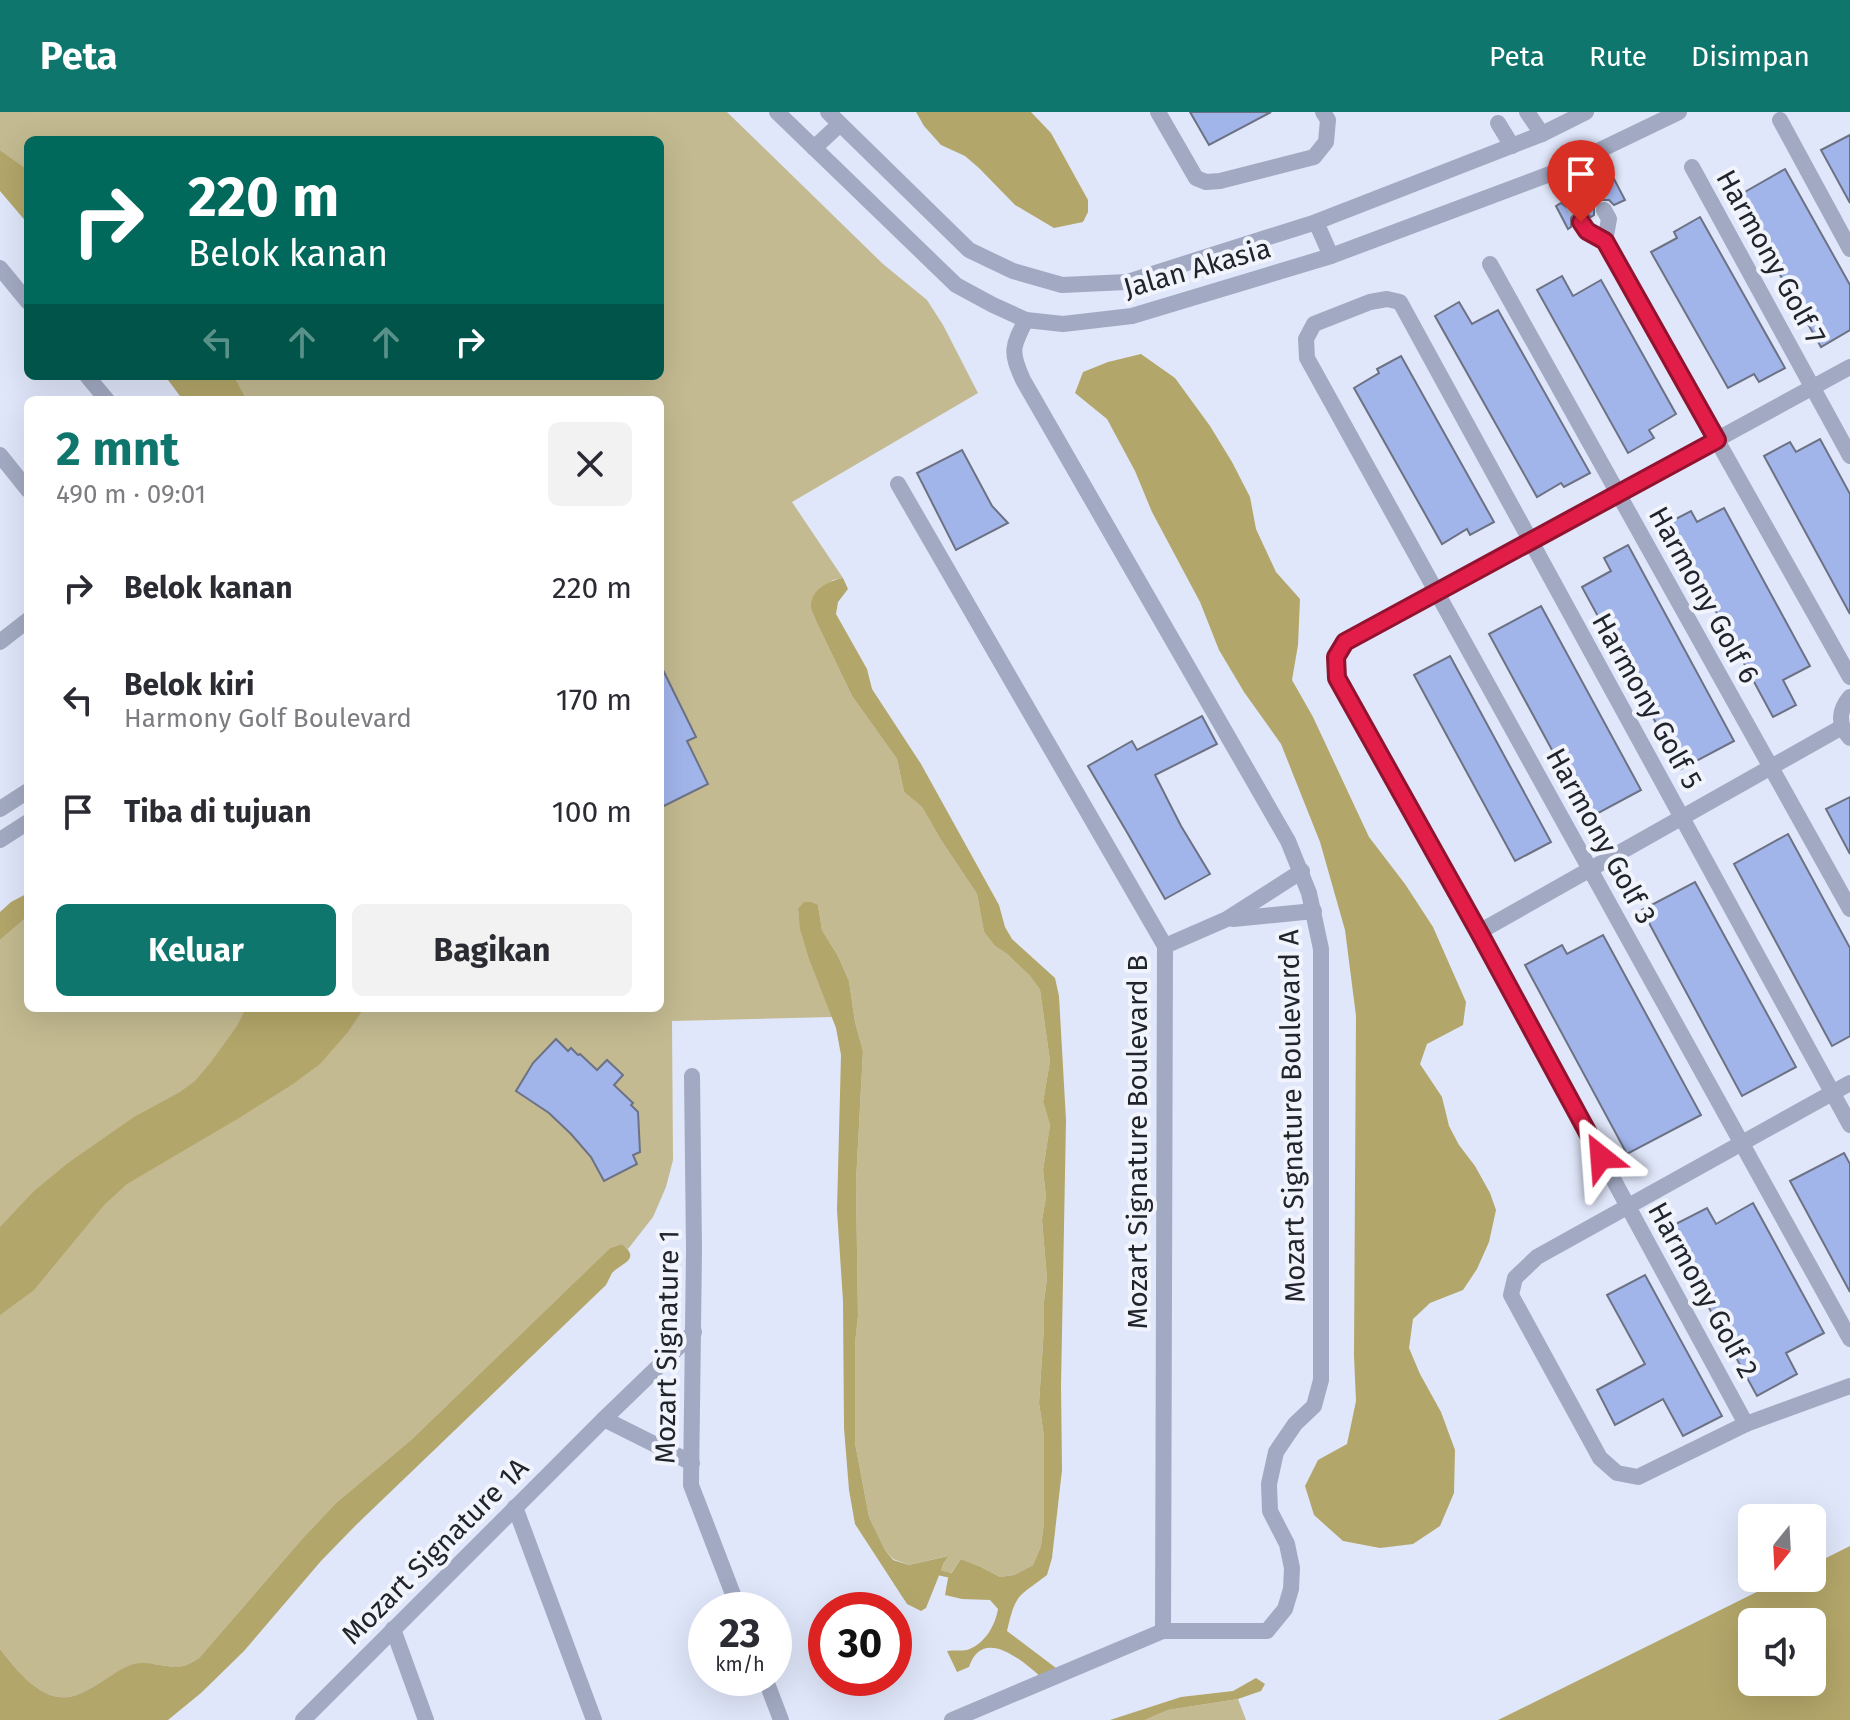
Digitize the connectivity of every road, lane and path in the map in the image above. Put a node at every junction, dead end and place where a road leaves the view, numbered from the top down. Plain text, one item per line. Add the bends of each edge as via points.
1 (1158, 112) edge
2 (1323, 112) edge
3 (1527, 112) edge
4 (1586, 112) edge
5 (1679, 112) edge
6 (784, 114) edge
7 (834, 118) edge
8 (1780, 120) dead end
9 (1498, 123) dead end
10 (1542, 134) junction
11 (1512, 146) junction
12 (814, 148) junction
13 (1582, 159) junction
14 (1692, 167) dead end
15 (1559, 170) junction
16 (1594, 186) tunnel mouth
17 (1571, 198) tunnel mouth
18 (1604, 210) tunnel mouth
19 (1316, 222) junction
20 (1581, 222) tunnel mouth
21 (1605, 241) junction
22 (1850, 249) edge
23 (1331, 256) junction
24 (1490, 264) dead end
25 (0, 268) edge
26 (24, 297) edge
27 (1400, 302) joint
28 (1026, 320) junction
29 (1850, 367) edge
30 (90, 380) edge
31 (1812, 388) junction
32 (104, 396) edge
33 (1717, 440) junction
34 (0, 455) edge
35 (1850, 456) edge
36 (898, 484) dead end
37 (24, 485) edge
38 (1618, 494) junction
39 (1530, 541) junction
40 (1437, 592) junction
41 (24, 623) edge
42 (0, 642) edge
43 (1850, 677) edge
44 (1850, 697) edge
45 (1846, 732) edge
46 (1771, 767) junction
47 (24, 794) edge
48 (0, 809) edge
49 (1682, 817) junction
50 (24, 825) edge
51 (0, 840) edge
52 (1590, 869) junction
53 (1302, 871) junction
54 (1850, 909) edge
55 (1314, 911) junction
56 (1227, 919) junction
57 (1479, 932) junction
58 (1165, 946) junction
59 (692, 1076) dead end
60 (1850, 1083) edge
61 (1832, 1093) junction
62 (1850, 1125) edge
63 (1742, 1143) junction
64 (1628, 1207) junction
65 (694, 1332) junction
66 (1850, 1339) edge
67 (1850, 1386) edge
68 (604, 1419) junction
69 (1746, 1424) junction
70 (692, 1463) junction
71 (515, 1507) junction
72 (732, 1592) edge
73 (393, 1629) junction
74 (1163, 1631) junction
75 (772, 1696) edge
76 (303, 1720) edge
77 (426, 1720) edge
78 (594, 1720) edge
79 (781, 1720) edge
80 (952, 1720) edge

1 - 2 street via 1196,178 1206,182 1314,157 1326,142 1328,120
3 - 10 street
4 - 10 street, Jalan Akasia
5 - 13 street, Jalan Akasia
6 - 12 street, Jalan Akasia
7 - 12 street
7 - 19 street, Jalan Akasia via 969,250 1013,271 1062,285 1127,282
8 - 22 street
9 - 11 street
10 - 11 street, Jalan Akasia
11 - 19 street, Jalan Akasia
12 - 28 street, Jalan Akasia via 956,285
13 - 15 street, Jalan Akasia
13 - 16 street
14 - 31 street, Harmony Golf 7
15 - 17 street
15 - 23 street, Jalan Akasia
18 - 21 street via 1609,219
19 - 23 street
20 - 21 street
21 - 33 street
23 - 28 street, Jalan Akasia via 1132,316 1063,324
24 - 38 street, Harmony Golf 6
25 - 26 street
27 - 39 street, Harmony Golf 5
27 - 40 street, Harmony Golf 3 via 1370,302 1314,324 1306,339 1307,358
28 - 53 street, Mozart Signature Boulevard A via 1013,358 1023,380
29 - 31 street
30 - 32 street
31 - 33 street
31 - 35 street, Harmony Golf 7
33 - 38 street
33 - 43 street
34 - 37 street
36 - 58 street, Mozart Signature Boulevard B
38 - 39 street
38 - 46 street, Harmony Golf 6
39 - 40 street
39 - 49 street, Harmony Golf 5
40 - 52 street, Harmony Golf 3
40 - 57 street, Harmony Golf 2 via 1345,642 1336,657 1337,678
41 - 42 street
44 - 45 street via 1840,717
45 - 46 street
46 - 49 street
46 - 54 street, Harmony Golf 6
47 - 48 street
49 - 52 street
49 - 61 street, Harmony Golf 5
50 - 51 street
52 - 57 street
52 - 63 street, Harmony Golf 3
53 - 55 street, Mozart Signature Boulevard A
53 - 56 street
55 - 56 street
55 - 74 street, Mozart Signature Boulevard A via 1321,949 1321,1380 1314,1406 1276,1452 1269,1484 1270,1511 1287,1544 1291,1589 1285,1609 1267,1631
56 - 58 street
57 - 64 street, Harmony Golf 2
58 - 74 street, Mozart Signature Boulevard B
59 - 65 street, Mozart Signature 1
60 - 61 street
61 - 62 street, Harmony Golf 5
61 - 63 street
63 - 64 street
63 - 66 street, Harmony Golf 3
64 - 69 street, Harmony Golf 2
64 - 69 street via 1537,1257 1515,1278 1511,1295 1600,1458 1617,1473 1638,1477
65 - 68 street, Mozart Signature 1A
65 - 70 street, Mozart Signature 1
67 - 69 street
68 - 70 street
68 - 71 street, Mozart Signature 1A
70 - 72 street, Mozart Signature 1 via 691,1485
71 - 73 street, Mozart Signature 1A
71 - 78 street
73 - 76 street, Mozart Signature 1A
73 - 77 street
74 - 80 street, Mozart Signature Boulevard A
75 - 79 street

